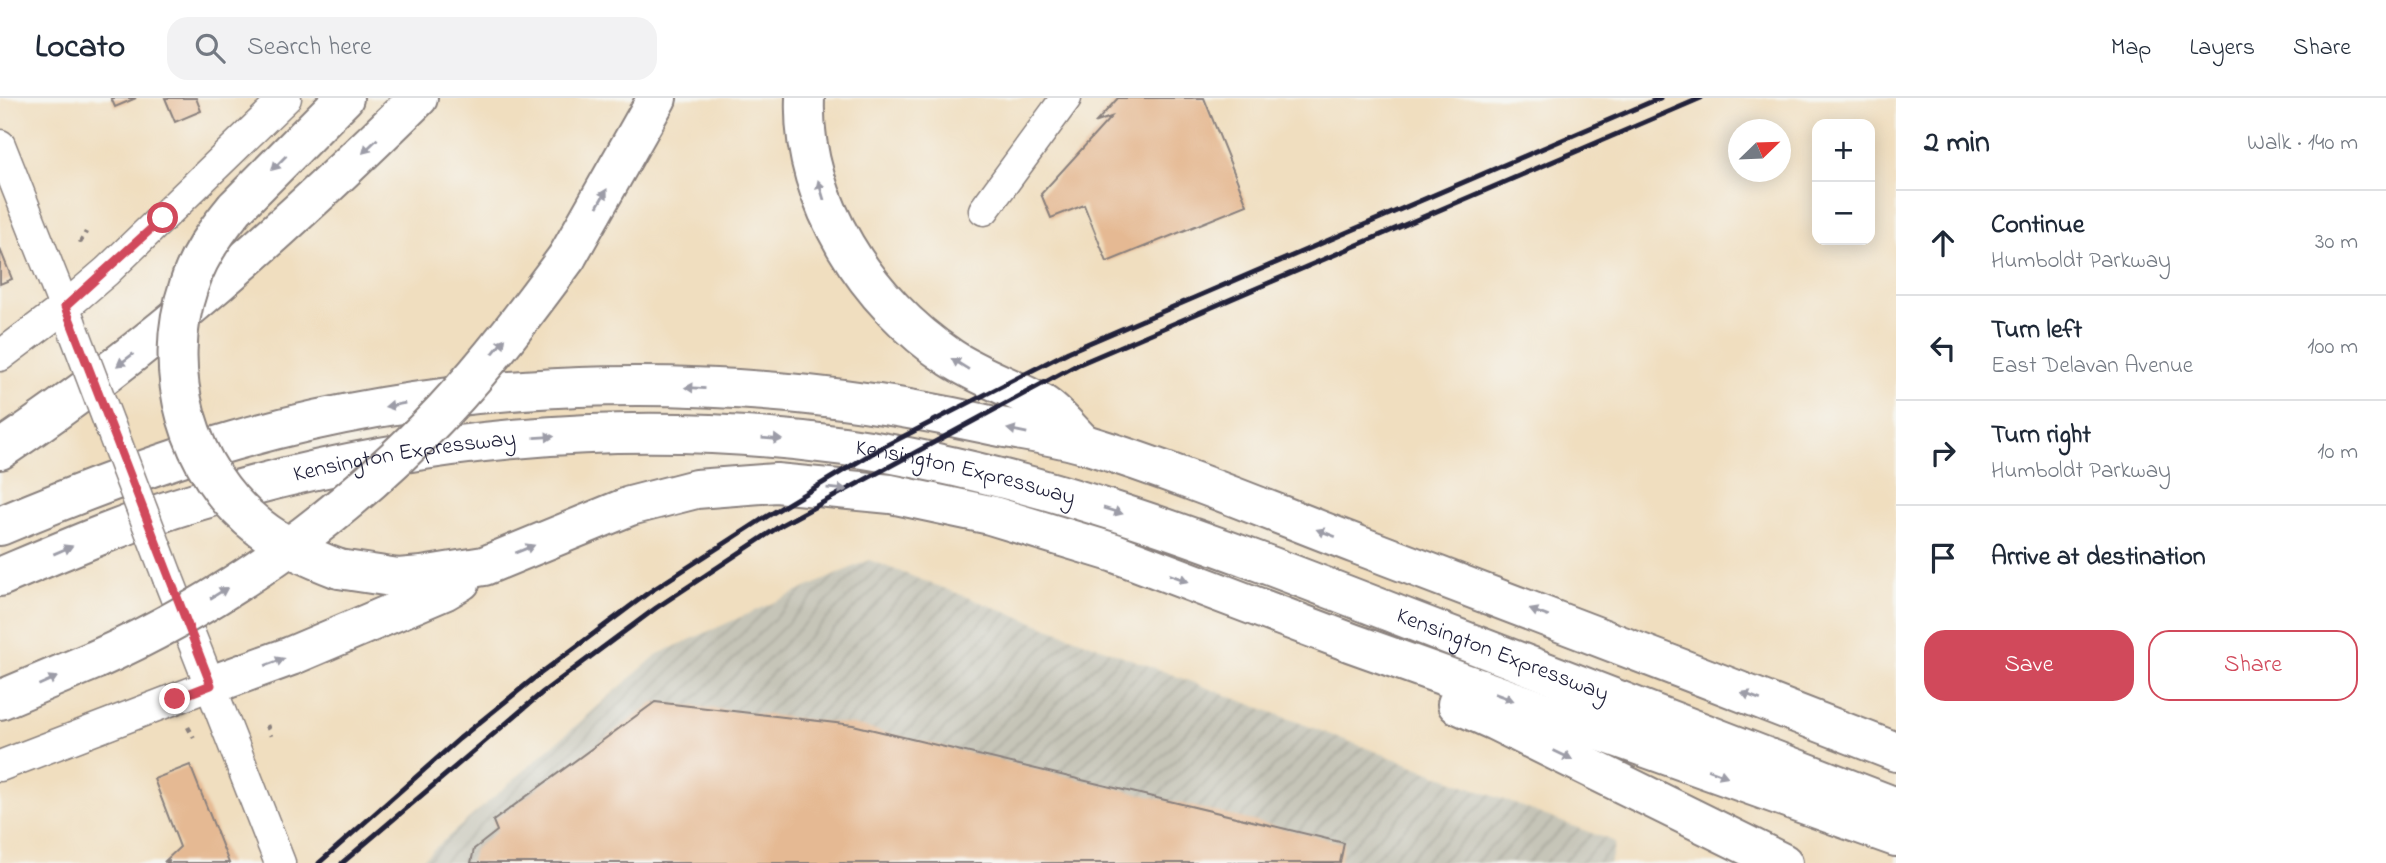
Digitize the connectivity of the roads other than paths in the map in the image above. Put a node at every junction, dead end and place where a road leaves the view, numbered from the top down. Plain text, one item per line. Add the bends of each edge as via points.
1 (286, 98) edge
2 (344, 98) edge
3 (418, 98) edge
4 (657, 98) edge
5 (806, 98) edge
6 (1066, 98) edge
7 (0, 145) edge
8 (985, 210) dead end
9 (69, 319) junction
10 (0, 356) edge
11 (1084, 444) junction
12 (0, 450) edge
13 (0, 526) edge
14 (484, 566) junction
15 (0, 577) edge
16 (1302, 623) junction
17 (211, 685) junction
18 (0, 700) edge
19 (1896, 752) edge
20 (0, 766) edge
21 (1896, 807) edge
22 (1896, 837) edge
23 (281, 863) edge
24 (1783, 863) edge

1 - 9 street via 116,262
2 -> 14 highway, bridge via 235,208 201,256 189,284 177,343 177,373 190,432 217,483 236,506 257,526 306,556 339,569 398,578
3 -> 12 highway via 336,179 201,298
18 -> 4 highway, bridge via 95,660 227,588 339,508 411,443 494,353 567,257
11 -> 5 highway via 1043,405 949,357 875,291 846,250 827,207 811,157
6 - 8 street
7 - 9 street
9 - 10 street
9 - 17 street, bridge
11 -> 13 highway via 921,410 804,395 648,386 520,390 400,404 237,440 83,491
19 -> 11 highway via 1558,620
14 -> 16 highway via 630,506 673,494 776,483 891,494 990,515 1115,553
17 -> 14 highway via 444,591
15 -> 21 highway, Kensington Expressway via 191,503 367,458 480,442 634,433 847,447 1044,489 1199,538
16 -> 22 highway
16 -> 24 highway via 1344,658 1495,721
17 - 20 street
17 - 23 street

